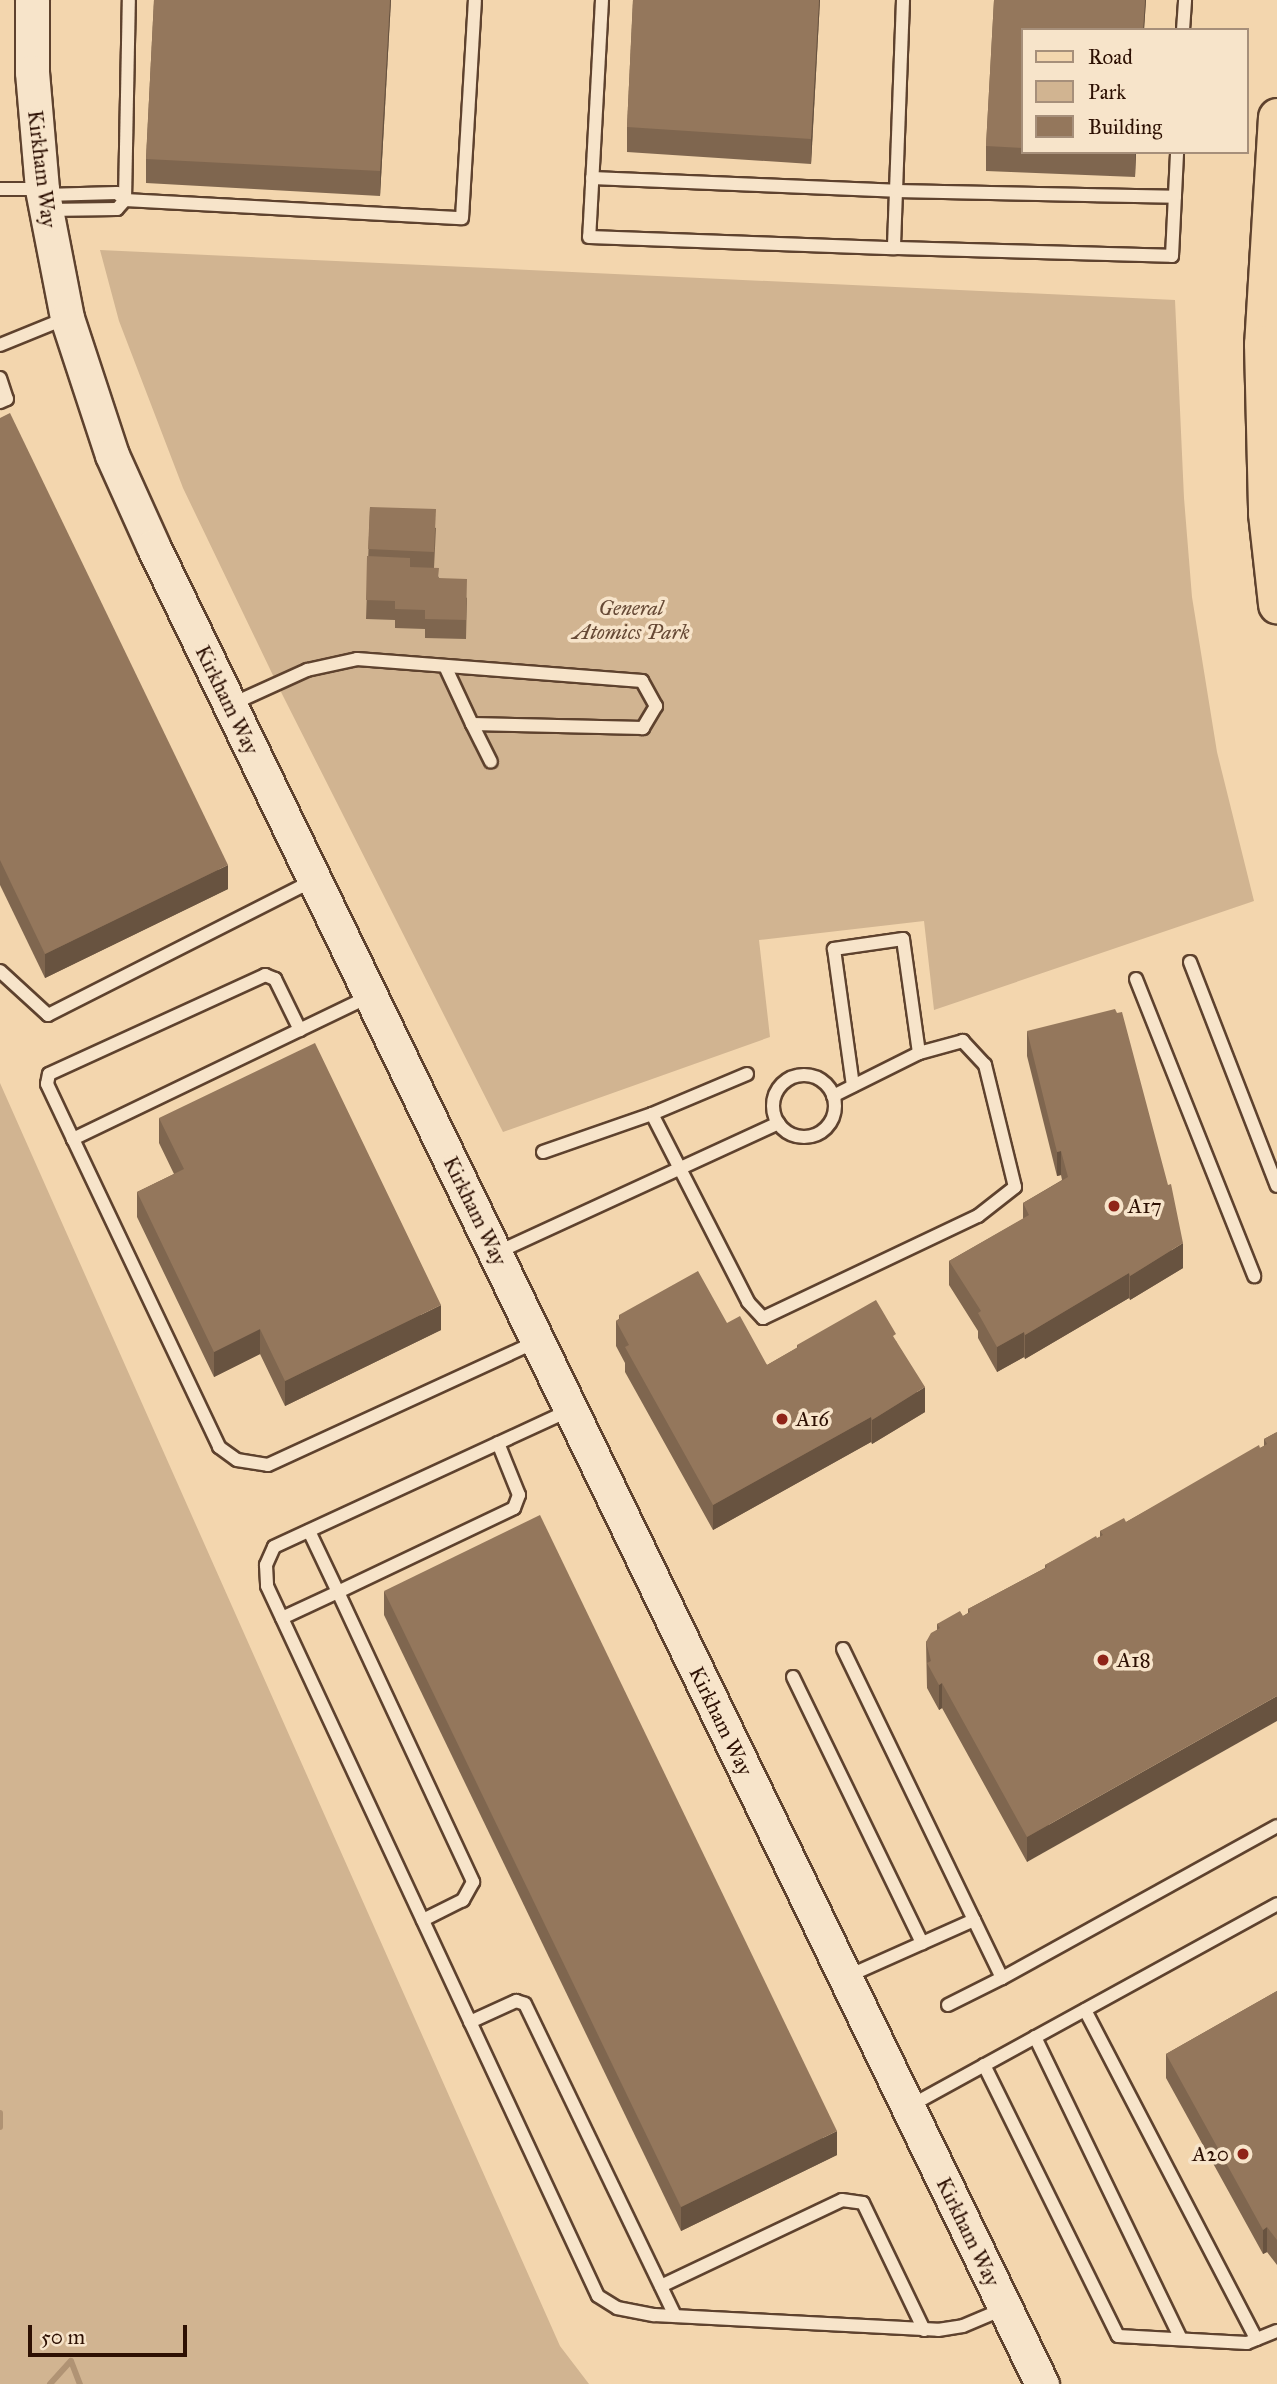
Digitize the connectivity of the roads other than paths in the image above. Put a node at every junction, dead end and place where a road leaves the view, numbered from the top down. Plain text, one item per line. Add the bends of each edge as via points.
1 (32, 0) edge
2 (129, 0) edge
3 (475, 0) edge
4 (602, 0) edge
5 (903, 0) edge
6 (1185, 0) edge
7 (1183, 28) edge
8 (1277, 117) edge
9 (1177, 154) edge
10 (592, 178) junction
11 (0, 189) edge
12 (896, 191) junction
13 (1175, 197) junction
14 (44, 198) junction
15 (125, 200) junction
16 (894, 248) junction
17 (67, 318) junction
18 (0, 345) edge
19 (0, 379) edge
20 (0, 402) edge
21 (1277, 604) edge
22 (445, 666) junction
23 (230, 705) junction
24 (471, 724) junction
25 (491, 762) dead end
26 (315, 880) junction
27 (1190, 962) dead end
28 (0, 971) edge
29 (1136, 979) dead end
30 (370, 996) junction
31 (300, 1030) junction
32 (919, 1053) junction
33 (747, 1074) dead end
34 (852, 1086) junction
35 (833, 1096) junction
36 (652, 1114) junction
37 (778, 1123) junction
38 (73, 1139) junction
39 (542, 1152) dead end
40 (678, 1169) junction
41 (1277, 1186) edge
42 (495, 1253) junction
43 (1254, 1276) dead end
44 (538, 1341) junction
45 (571, 1410) junction
46 (498, 1443) junction
47 (309, 1531) junction
48 (338, 1592) junction
49 (282, 1618) junction
50 (844, 1649) dead end
51 (793, 1677) dead end
52 (1277, 1826) edge
53 (1277, 1904) edge
54 (423, 1920) junction
55 (974, 1920) junction
56 (922, 1943) junction
57 (845, 1978) junction
58 (1002, 1978) junction
59 (948, 2004) dead end
60 (1085, 2010) junction
61 (470, 2022) junction
62 (1035, 2037) junction
63 (984, 2065) junction
64 (908, 2107) junction
65 (661, 2286) junction
66 (1005, 2308) junction
67 (675, 2316) junction
68 (924, 2330) junction
69 (1277, 2331) edge
70 (1181, 2339) junction
71 (1256, 2339) junction
72 (1042, 2384) edge

1 - 14 main road, Kirkham Way via 32,72
2 - 15 lane
3 - 15 lane via 462,218
4 - 10 lane
5 - 12 lane
6 - 7 lane
8 - 21 main road via 1262,344 1267,513
9 - 13 lane
10 - 12 lane
10 - 16 lane via 589,237
11 - 14 lane
12 - 13 lane
12 - 16 lane
13 - 16 lane via 1172,256
14 - 15 lane via 117,193
14 - 17 main road, Kirkham Way
17 - 18 lane
17 - 23 main road, Kirkham Way via 112,455
19 - 20 lane via 7,399
22 - 23 lane via 357,659 307,670
22 - 24 lane
22 - 24 lane via 642,681 656,706 643,727
23 - 26 main road, Kirkham Way
24 - 25 lane
26 - 28 lane via 48,1015
26 - 30 main road, Kirkham Way
27 - 41 lane
29 - 43 lane
30 - 31 lane
30 - 42 main road, Kirkham Way
31 - 38 lane
31 - 38 lane via 275,979 265,975 49,1074 47,1084
32 - 34 lane
32 - 34 lane via 903,939 834,949
32 - 40 lane via 963,1041 985,1065 1014,1187 978,1216 763,1318 748,1302
33 - 36 lane
34 - 35 lane
35 - 37 lane via 833,1116 822,1132 793,1135
35 - 37 lane via 815,1077 788,1080 776,1094
36 - 39 lane
36 - 40 lane
37 - 40 lane
38 - 44 lane via 219,1447 237,1460 268,1465
40 - 42 lane
42 - 44 main road, Kirkham Way
44 - 45 main road, Kirkham Way
45 - 46 lane
45 - 57 main road, Kirkham Way
46 - 47 lane
46 - 48 lane via 519,1495 514,1508
47 - 48 lane
47 - 49 lane via 274,1547 266,1565 267,1586
48 - 49 lane
48 - 54 lane via 473,1882 463,1900
49 - 54 lane
50 - 55 lane
51 - 56 lane
52 - 58 lane
53 - 60 lane
54 - 61 lane
55 - 56 lane
55 - 58 lane
56 - 57 lane
57 - 64 main road, Kirkham Way
58 - 59 lane
60 - 62 lane
60 - 71 lane
61 - 65 lane via 516,2001 525,2004
61 - 67 lane via 598,2296 617,2308
62 - 63 lane
62 - 70 lane
63 - 64 lane
63 - 70 lane via 1118,2336
64 - 66 main road, Kirkham Way
65 - 67 lane
65 - 68 lane via 842,2200 863,2203
66 - 68 lane via 963,2326
66 - 72 main road, Kirkham Way
67 - 68 lane
69 - 71 lane
70 - 71 lane via 1247,2343

